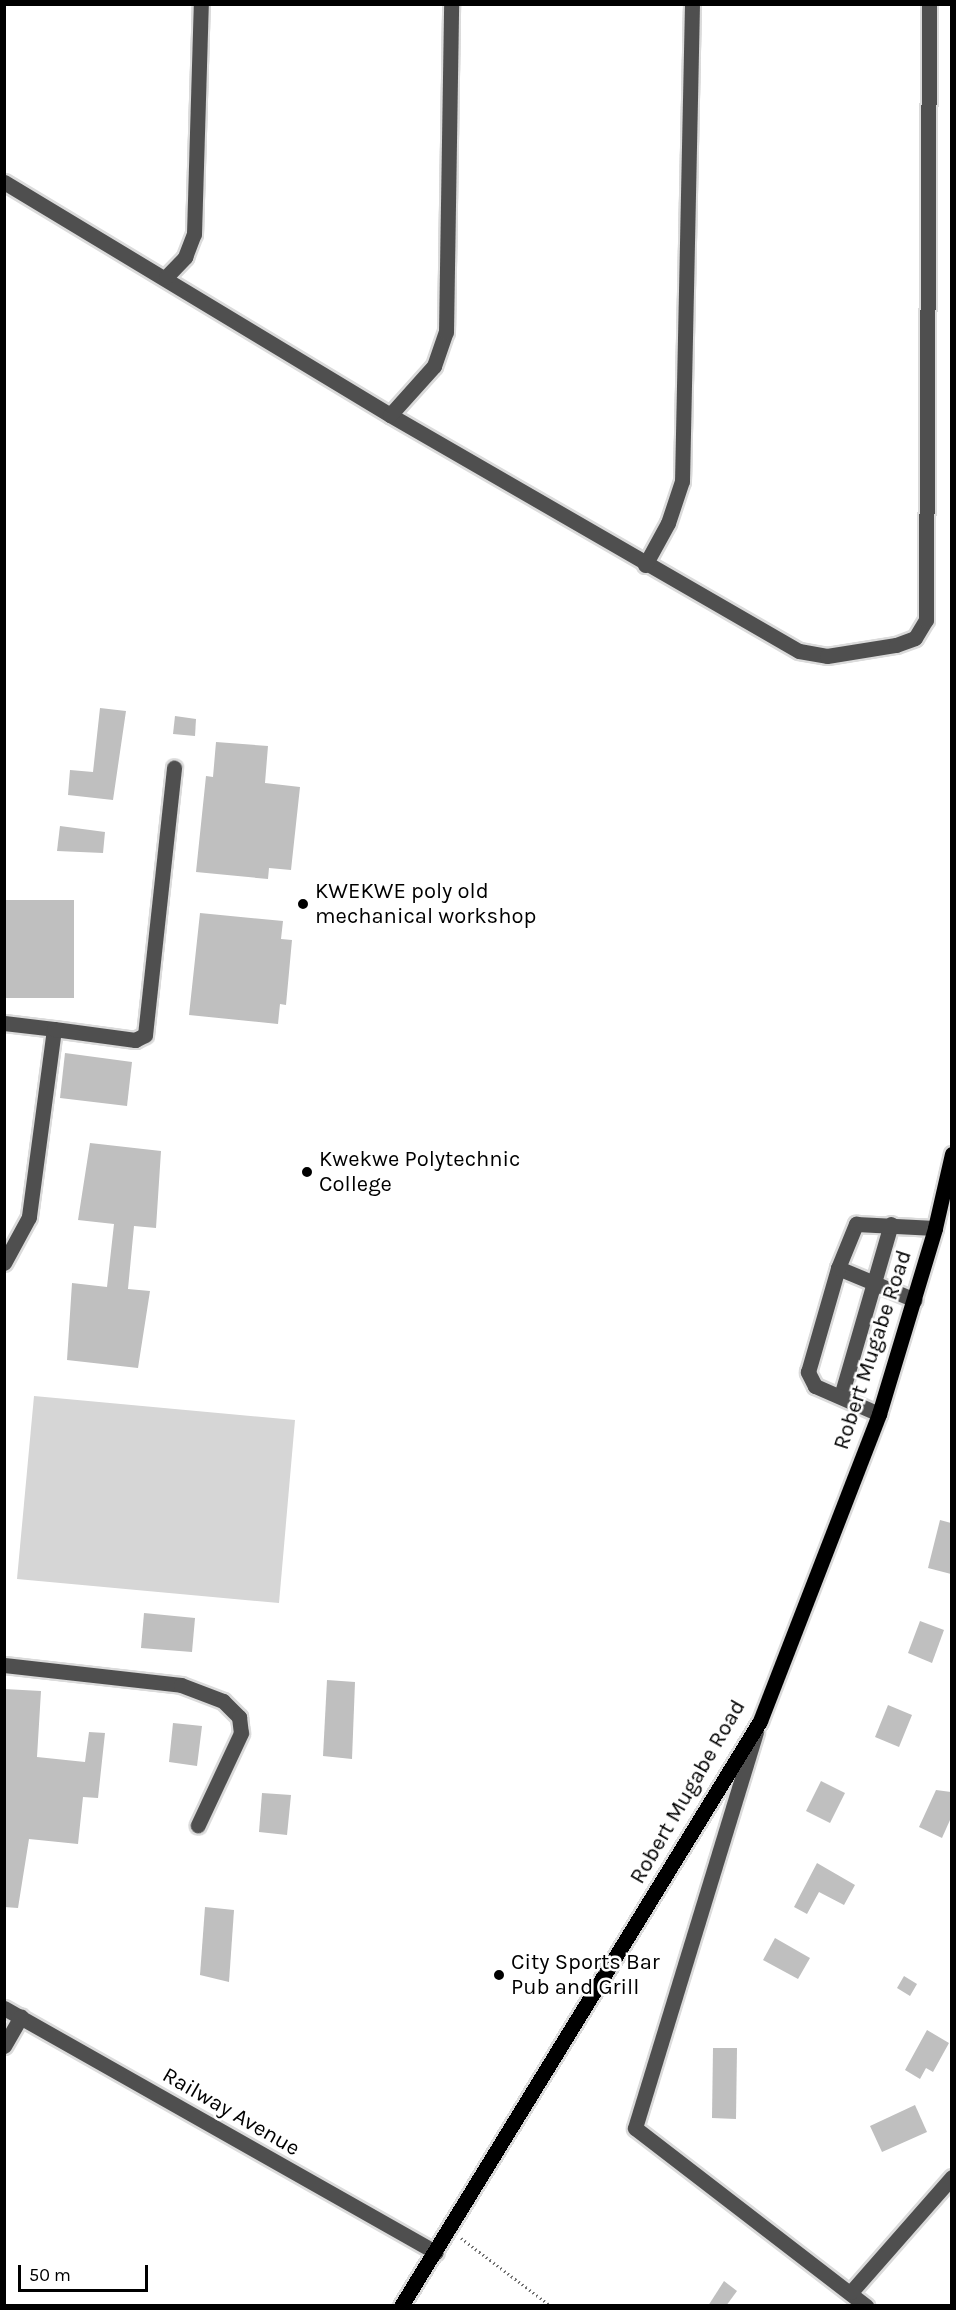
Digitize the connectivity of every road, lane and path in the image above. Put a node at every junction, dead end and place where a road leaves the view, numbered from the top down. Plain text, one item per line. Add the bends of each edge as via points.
1 (201, 4) edge
2 (451, 4) edge
3 (692, 4) edge
4 (929, 4) edge
5 (4, 182) edge
6 (166, 277) junction
7 (390, 415) junction
8 (645, 565) junction
9 (174, 768) dead end
10 (4, 1023) edge
11 (54, 1029) junction
12 (951, 1154) edge
13 (891, 1224) junction
14 (935, 1228) junction
15 (4, 1263) edge
16 (838, 1268) junction
17 (874, 1286) junction
18 (915, 1300) junction
19 (841, 1396) junction
20 (879, 1414) junction
21 (4, 1665) edge
22 (760, 1721) junction
23 (198, 1826) dead end
24 (4, 2008) edge
25 (21, 2017) junction
26 (4, 2046) edge
27 (951, 2177) edge
28 (451, 2229) junction
29 (436, 2252) junction
30 (851, 2292) junction
31 (401, 2306) edge
32 (551, 2306) edge
33 (866, 2306) edge

1 - 6 street via 194,234 185,257
2 - 7 street via 446,332 434,366
3 - 8 street via 682,481 668,523
4 - 8 street via 926,620 915,638 896,645 826,656 799,651
5 - 6 street
6 - 7 street
7 - 8 street
9 - 11 street via 146,1035 135,1040
10 - 11 street
11 - 15 street via 29,1217
12 - 14 main road, Robert Mugabe Road
13 - 14 street
13 - 16 street via 856,1224
13 - 17 street
14 - 18 main road, Robert Mugabe Road
16 - 17 street
16 - 19 street via 808,1371 815,1386
17 - 18 street
17 - 19 street
18 - 20 main road, Robert Mugabe Road
19 - 20 street
20 - 22 main road, Robert Mugabe Road
21 - 23 street via 181,1685 223,1701 239,1717 241,1733
22 - 28 main road, Robert Mugabe Road
22 - 30 street via 635,2128
24 - 25 street, Railway Avenue
25 - 26 street
25 - 29 street, Railway Avenue
27 - 30 street
28 - 29 main road, Robert Mugabe Road
28 - 32 path
29 - 31 main road, Robert Mugabe Road
30 - 33 street

